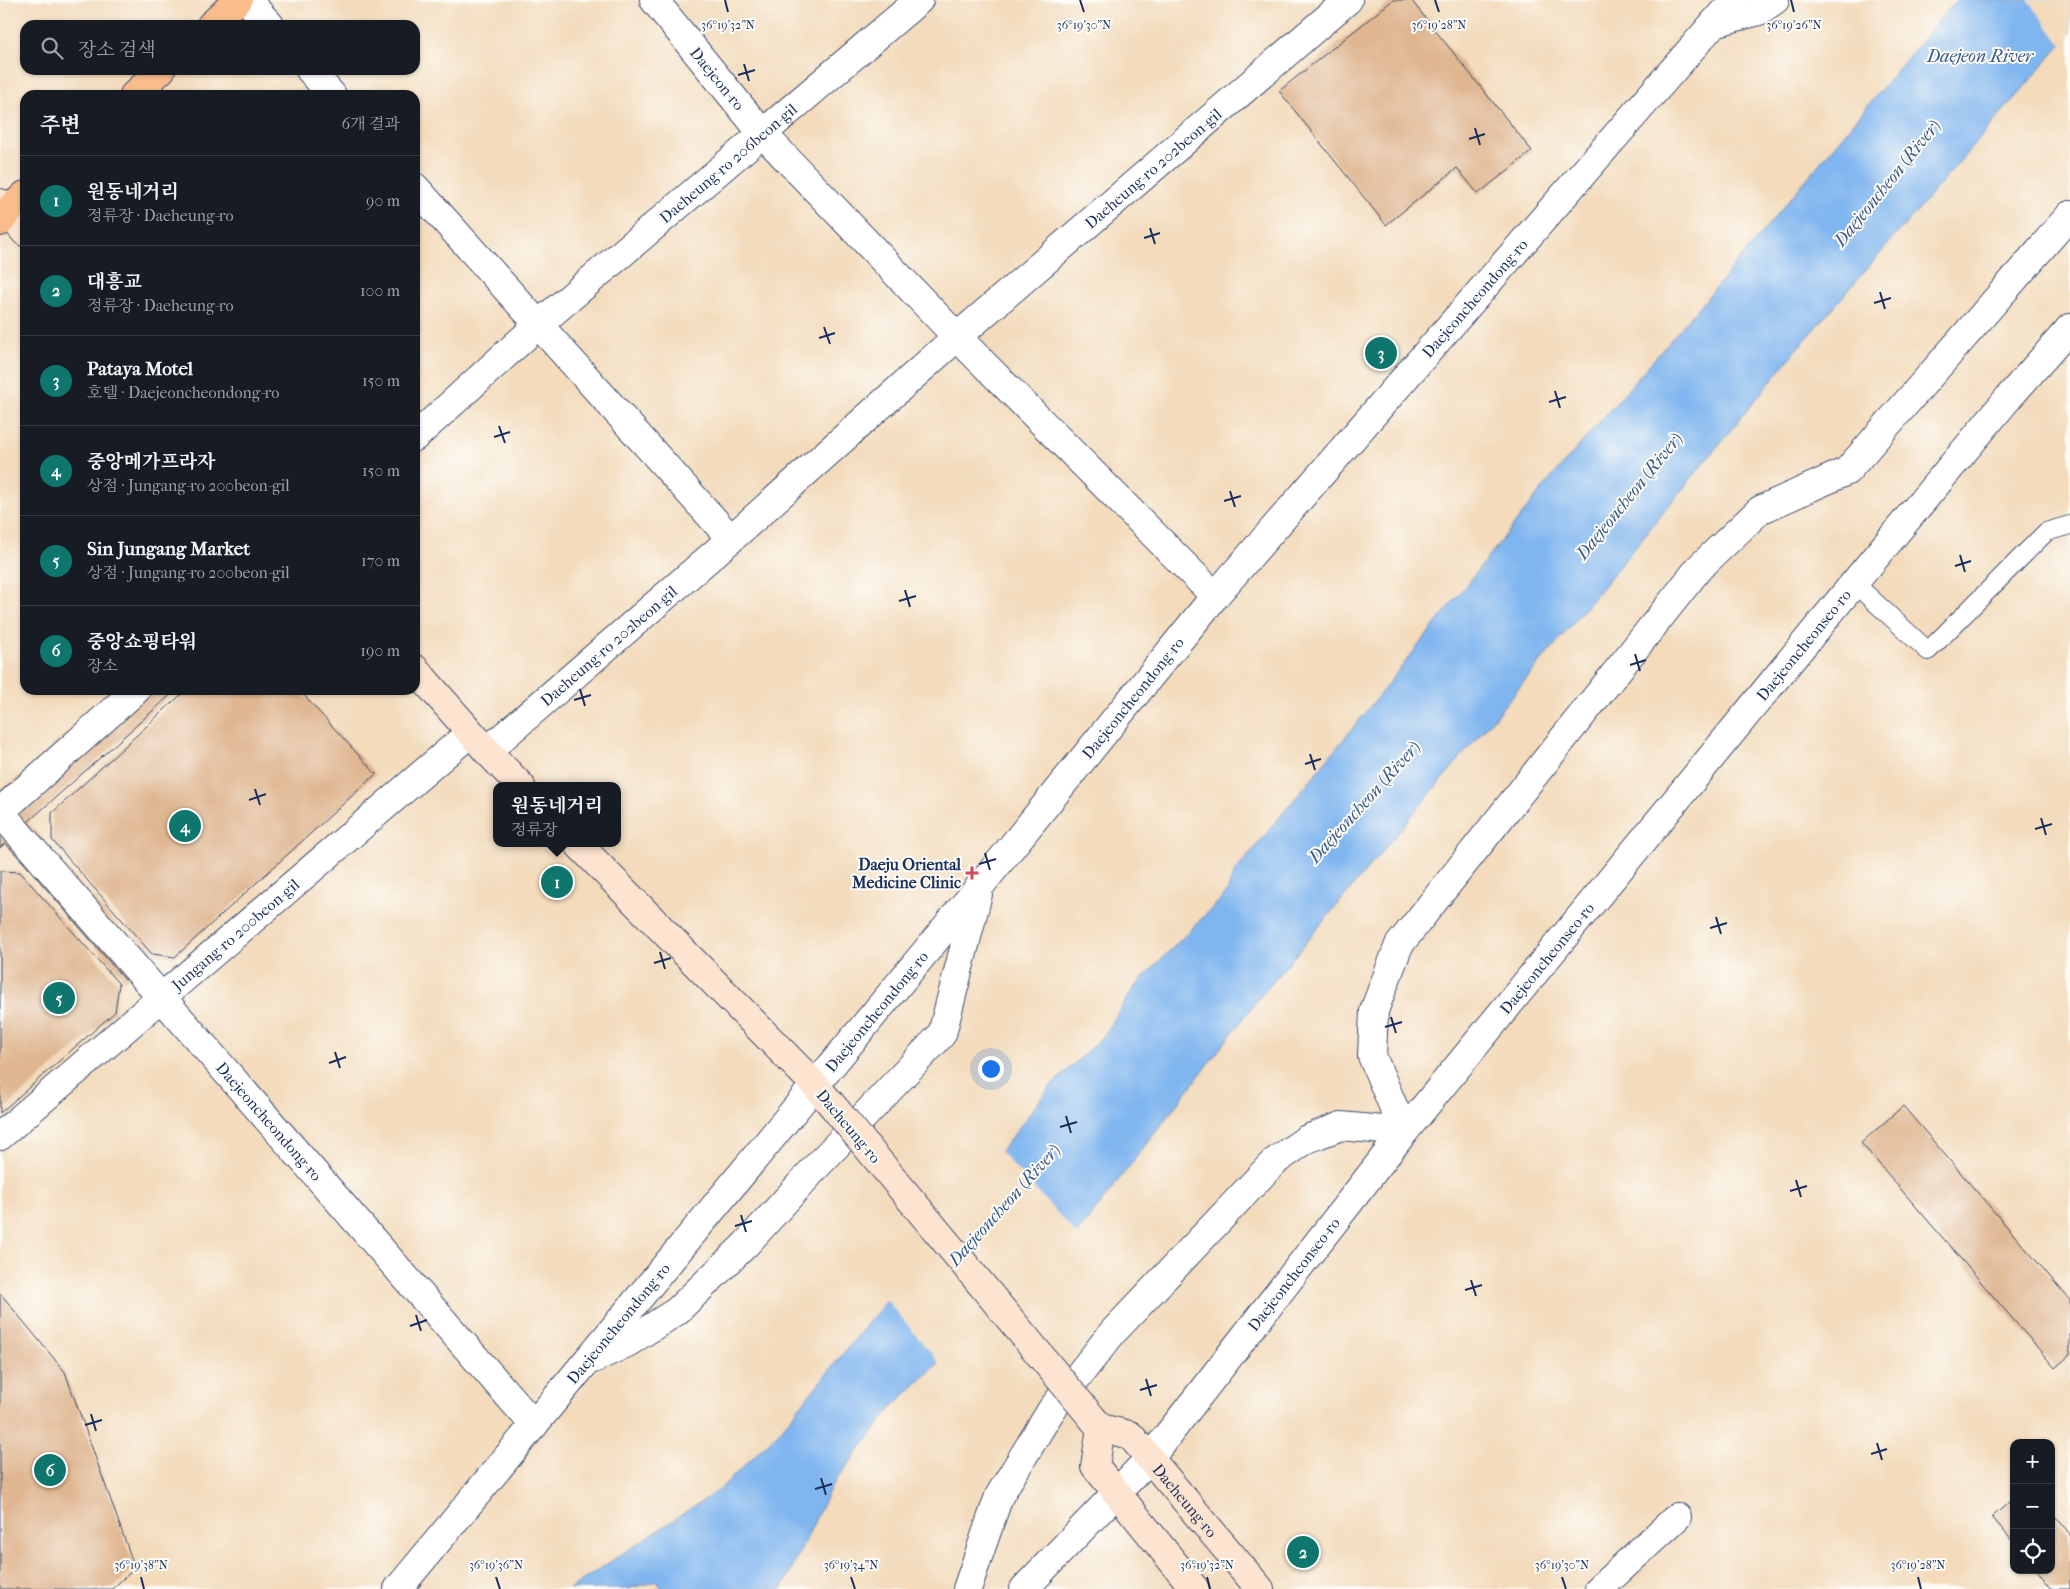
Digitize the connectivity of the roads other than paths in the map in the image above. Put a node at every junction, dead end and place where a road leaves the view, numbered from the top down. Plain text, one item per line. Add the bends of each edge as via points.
1 (238, 0) edge
2 (247, 0) edge
3 (654, 0) edge
4 (919, 0) edge
5 (1348, 0) edge
6 (1734, 0) edge
7 (1775, 0) edge
8 (216, 20) edge
9 (265, 20) edge
10 (1714, 23) junction
11 (156, 75) edge
12 (314, 75) edge
13 (139, 90) edge
14 (328, 90) edge
15 (762, 133) junction
16 (420, 194) edge
17 (6, 209) edge
18 (2070, 214) edge
19 (20, 226) edge
20 (538, 325) junction
21 (2070, 328) edge
22 (957, 337) junction
23 (420, 433) edge
24 (2070, 525) edge
25 (730, 539) junction
26 (1854, 583) junction
27 (1215, 596) junction
28 (420, 675) edge
29 (130, 695) edge
30 (479, 742) junction
31 (517, 782) edge
32 (0, 812) edge
33 (581, 847) edge
34 (980, 886) junction
35 (161, 998) junction
36 (815, 1085) junction
37 (1404, 1132) junction
38 (0, 1136) edge
39 (587, 1361) junction
40 (1097, 1424) junction
41 (534, 1425) junction
42 (1150, 1458) junction
43 (1117, 1494) junction
44 (1677, 1517) dead end
45 (398, 1589) edge
46 (967, 1589) edge
47 (1024, 1589) edge
48 (1195, 1589) edge
49 (1260, 1589) edge
50 (1599, 1589) edge

1 - 8 main road
2 - 9 street
3 - 15 street, Daejeon-ro
4 - 15 street, Daeheung-ro 206beon-gil
5 - 22 street, Daeheung-ro 202beon-gil
6 - 10 street, Daejeoncheondong-ro
7 - 10 street via 1759,11
10 - 27 street, Daejeoncheondong-ro
11 - 13 main road
12 - 14 street
15 - 20 street, Daeheung-ro 206beon-gil
15 - 22 street
16 - 20 street
17 - 19 main road
18 - 37 street via 1847,471 1760,510 1699,568 1399,945 1374,1011 1372,1056
20 - 23 street, Daeheung-ro 206beon-gil
20 - 25 street
21 - 26 street, Daejeoncheonseo-ro
22 - 25 street, Daeheung-ro 202beon-gil
22 - 27 street
24 - 26 lane via 2046,532 1928,650
25 - 30 street, Daeheung-ro 202beon-gil
26 - 37 street, Daejeoncheonseo-ro
27 - 34 street, Daejeoncheondong-ro
28 - 30 main road
29 - 32 street
30 - 31 main road
30 - 35 street, Jungang-ro 200beon-gil
32 - 35 street, Daejeoncheondong-ro
33 - 36 main road, Daeheung-ro
34 - 36 street, Daejeoncheondong-ro
34 - 39 street via 942,1034 746,1244 676,1311 606,1354
35 - 38 street, Jungang-ro 200beon-gil
35 - 41 street, Daejeoncheondong-ro
36 - 39 street, Daejeoncheondong-ro
36 - 40 main road, Daeheung-ro, bridge
37 - 42 street, Daejeoncheonseo-ro
37 - 46 street via 1341,1126 1307,1139 1274,1162 1113,1332 1052,1409 999,1496
39 - 41 street, Daejeoncheondong-ro
40 - 42 main road, Daeheung-ro via 1130,1435
40 - 43 main road via 1095,1466
41 - 45 street, Daejeoncheondong-ro
42 - 43 street, Daejeoncheonseo-ro
42 - 49 main road, Daeheung-ro
43 - 47 street, Daejeoncheonseo-ro
43 - 48 main road
44 - 50 street

